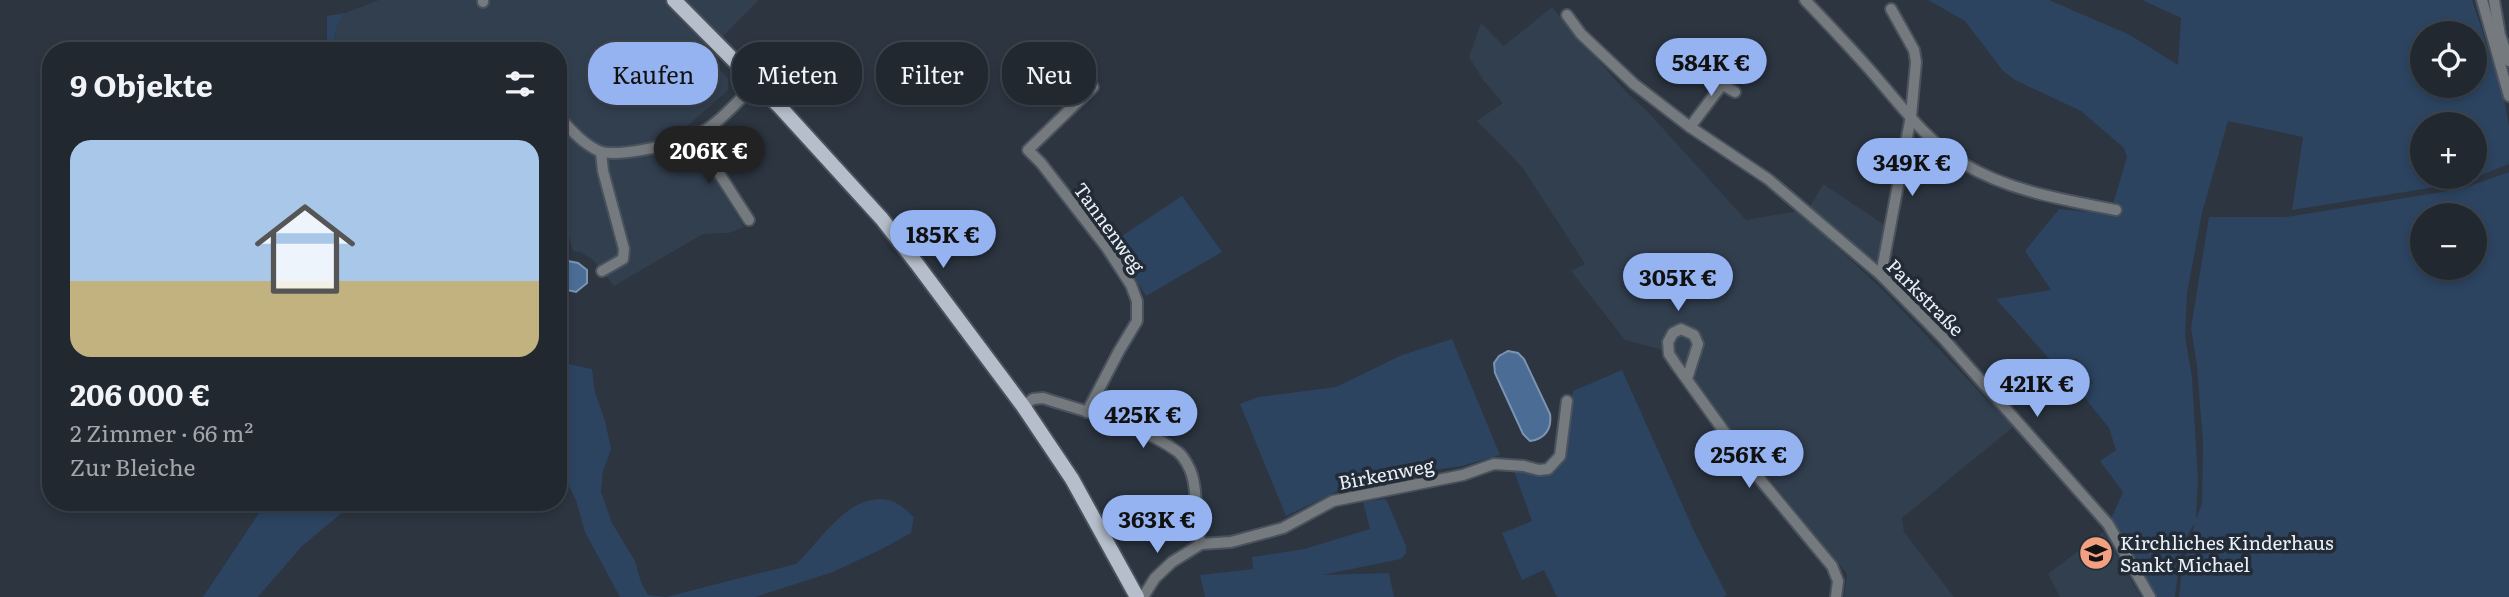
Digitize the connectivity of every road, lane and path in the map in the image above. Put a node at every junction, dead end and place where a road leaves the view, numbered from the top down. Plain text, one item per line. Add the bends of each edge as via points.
1 (674, 0) edge
2 (1805, 0) edge
3 (2482, 0) edge
4 (2494, 0) edge
5 (1891, 9) dead end
6 (1567, 15) dead end
7 (732, 59) edge
8 (2509, 61) edge
9 (1705, 74) dead end
10 (1721, 86) junction
11 (1735, 92) dead end
12 (2509, 96) edge
13 (734, 105) edge
14 (776, 105) edge
15 (1075, 105) edge
16 (1911, 116) junction
17 (567, 125) edge
18 (1690, 127) junction
19 (695, 136) junction
20 (601, 152) junction
21 (2116, 210) dead end
22 (749, 220) dead end
23 (602, 271) dead end
24 (1881, 275) junction
25 (1687, 379) dead end
26 (1567, 401) dead end
27 (1023, 406) junction
28 (1087, 412) junction
29 (1201, 544) junction
30 (1137, 597) edge
31 (1143, 597) edge
32 (1836, 597) edge
33 (2150, 597) edge

1 - 7 main road
2 - 16 street
3 - 12 street
4 - 8 street
5 - 16 street via 1914,50
6 - 18 street, Parkstraße via 1634,84
9 - 10 street
10 - 11 street
10 - 18 street
13 - 19 street
14 - 27 main road via 882,219
15 - 28 street, Tannenweg via 1028,150 1107,248 1137,301 1137,321
16 - 21 street via 1951,155 1986,176
16 - 24 street
17 - 20 street
18 - 24 street, Parkstraße via 1768,178
19 - 20 street via 618,154
19 - 22 street
20 - 23 street via 624,249 622,259
24 - 33 street, Parkstraße via 2109,524
25 - 32 street via 1749,466 1832,566 1838,581
26 - 29 street, Birkenweg via 1560,456 1548,469 1494,464 1463,475 1333,501 1283,528 1231,542
27 - 28 street via 1033,398 1044,398
27 - 30 main road via 1072,479
28 - 29 street via 1150,436 1181,454 1191,473
29 - 31 street, Birkenweg via 1172,562

